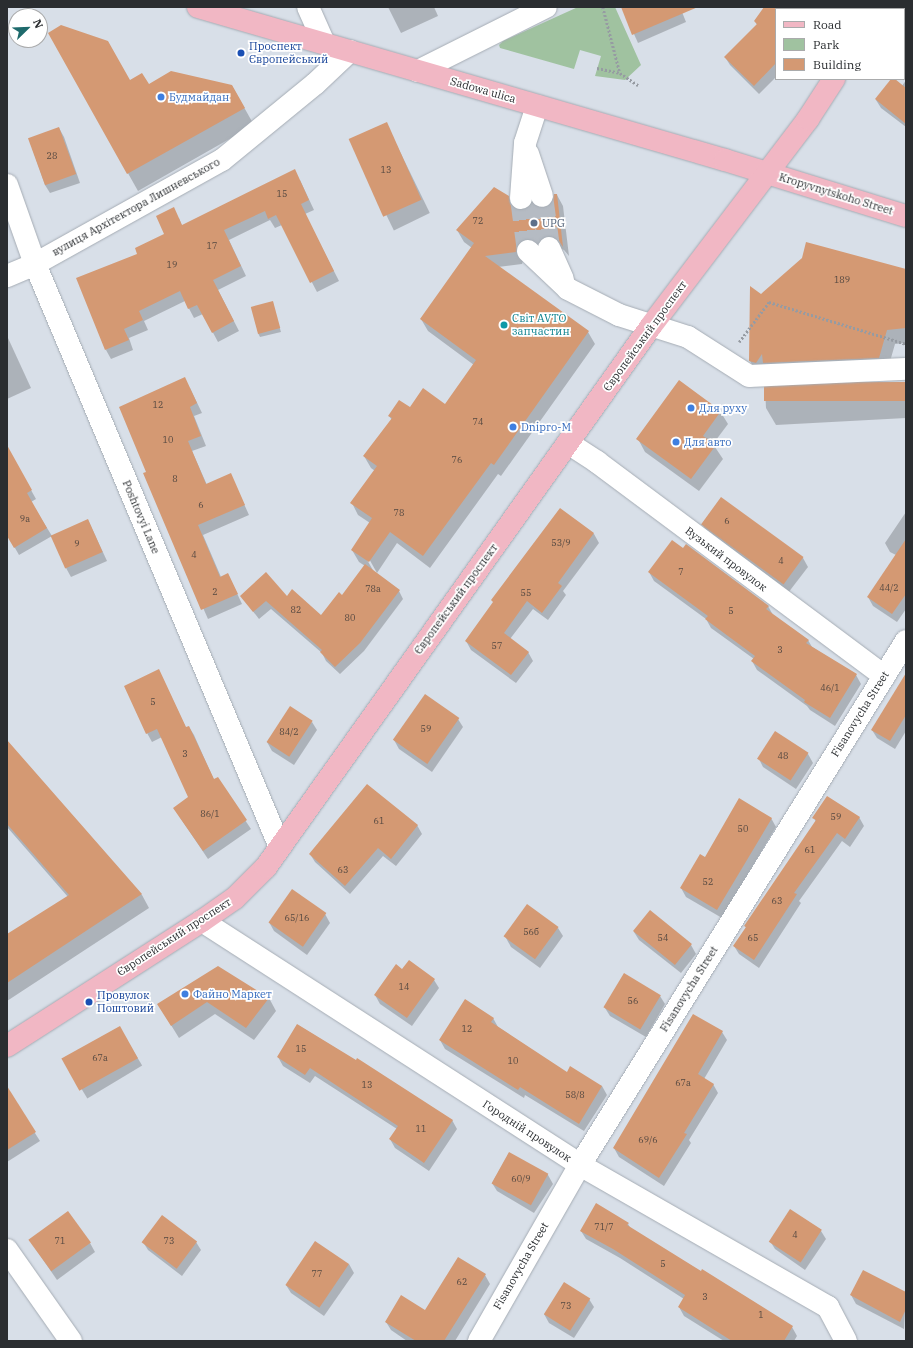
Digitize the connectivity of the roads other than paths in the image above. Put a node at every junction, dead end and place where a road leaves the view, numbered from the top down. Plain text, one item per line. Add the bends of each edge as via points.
1 (198, 7) edge
2 (308, 7) edge
3 (546, 7) edge
4 (324, 43) junction
5 (350, 51) junction
6 (418, 71) junction
7 (833, 80) edge
8 (537, 106) junction
9 (767, 173) junction
10 (7, 185) edge
11 (532, 197) tunnel mouth
12 (906, 216) edge
13 (549, 248) tunnel mouth
14 (528, 251) tunnel mouth
15 (34, 264) junction
16 (7, 276) edge
17 (568, 289) junction
18 (650, 326) junction
19 (906, 369) edge
20 (568, 443) junction
21 (906, 641) edge
22 (884, 676) junction
23 (280, 847) junction
24 (202, 921) junction
25 (7, 1046) edge
26 (580, 1165) junction
27 (7, 1250) edge
28 (71, 1341) edge
29 (480, 1341) edge
30 (846, 1341) edge

1 - 4 main road, Sadowa ulica
2 - 4 street
3 - 6 street
4 - 5 main road, Sadowa ulica
5 - 6 main road, Sadowa ulica
5 - 15 street, вулиця Архітектора Лишневського via 315,84 222,160
6 - 8 main road, Sadowa ulica
7 - 9 main road, Європейський проспект via 808,119
8 - 9 main road, Sadowa ulica
8 - 11 street via 525,143
9 - 12 main road, Kropyvnytskoho Street
9 - 18 main road, Європейський проспект
10 - 15 street, Poshtovyi Lane
13 - 17 street
14 - 17 street
15 - 16 street, вулиця Архітектора Лишневського
15 - 23 street, Poshtovyi Lane
17 - 18 street via 619,315
18 - 19 street via 688,337 749,376
18 - 20 main road, Європейський проспект
20 - 22 street, Вузький провулок
20 - 23 main road, Європейський проспект
21 - 22 street, Fisanovycha Street
22 - 26 street, Fisanovycha Street
23 - 24 main road, Європейський проспект via 266,867 234,898
24 - 25 main road, Європейський проспект
24 - 26 street, Городній провулок
26 - 29 street, Fisanovycha Street
26 - 30 street, Городній провулок via 828,1307
27 - 28 street

